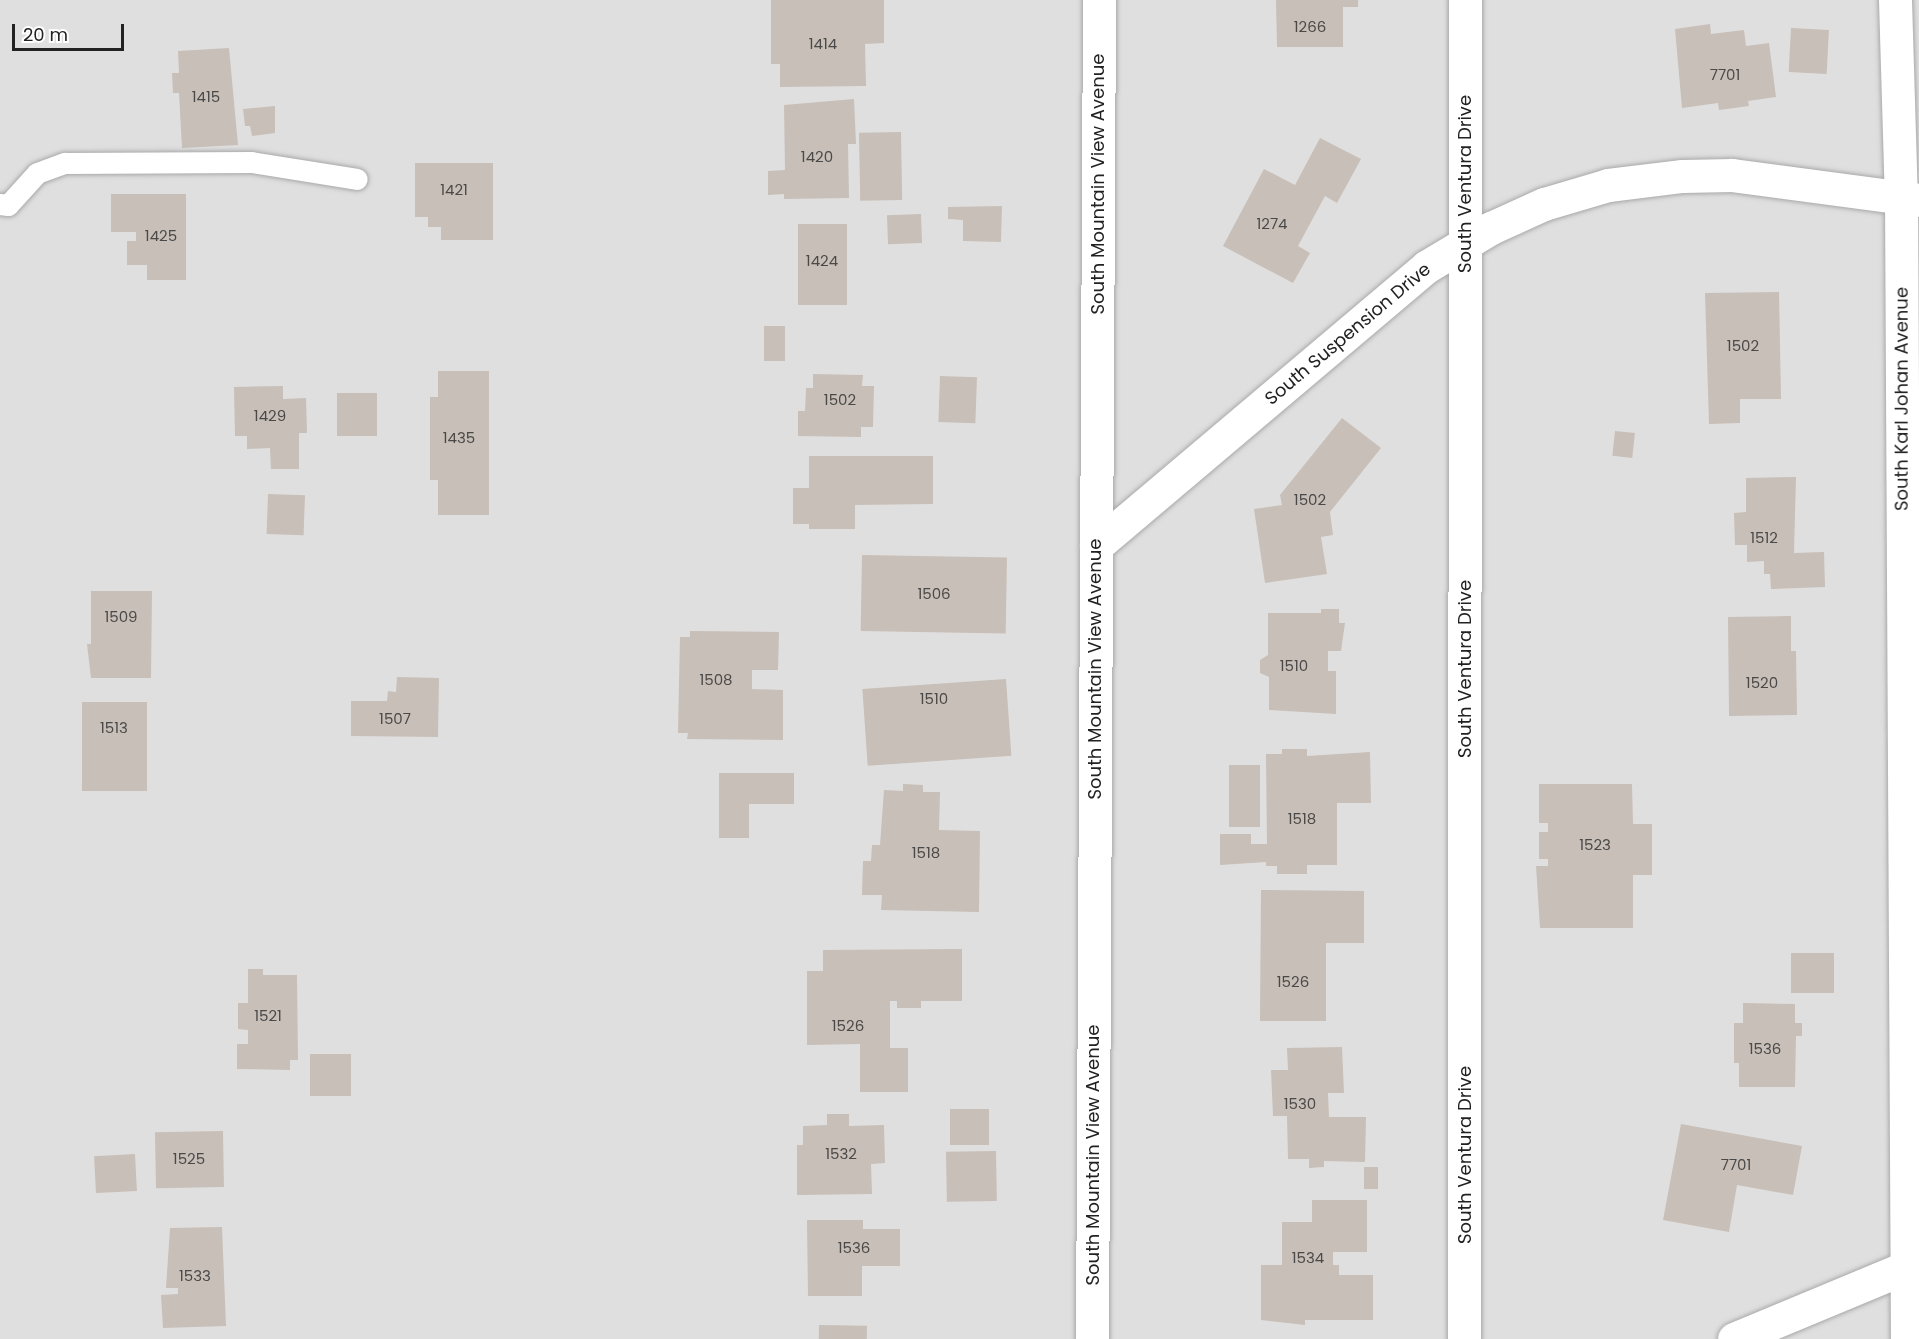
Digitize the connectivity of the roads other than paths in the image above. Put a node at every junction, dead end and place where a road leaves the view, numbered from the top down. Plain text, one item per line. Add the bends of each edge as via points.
1 (1099, 0) edge
2 (1465, 0) edge
3 (1895, 0) edge
4 (357, 179) dead end
5 (1910, 199) edge
6 (0, 204) edge
7 (1465, 242) junction
8 (1096, 546) junction
9 (1914, 1264) edge
10 (1092, 1339) edge
11 (1464, 1339) edge
12 (1734, 1339) edge
13 (1907, 1339) edge

1 - 8 street, South Mountain View Avenue
2 - 7 street, South Ventura Drive
3 - 5 street, South Karl Johan Avenue
4 - 6 lane via 251,162 65,163 37,173 8,205
5 - 7 street, South Suspension Drive via 1732,176 1682,176 1608,185 1544,204
5 - 9 street, South Karl Johan Avenue
7 - 8 street, South Suspension Drive via 1426,267
7 - 11 street, South Ventura Drive
8 - 10 street, South Mountain View Avenue
9 - 12 street
9 - 13 street, South Karl Johan Avenue

